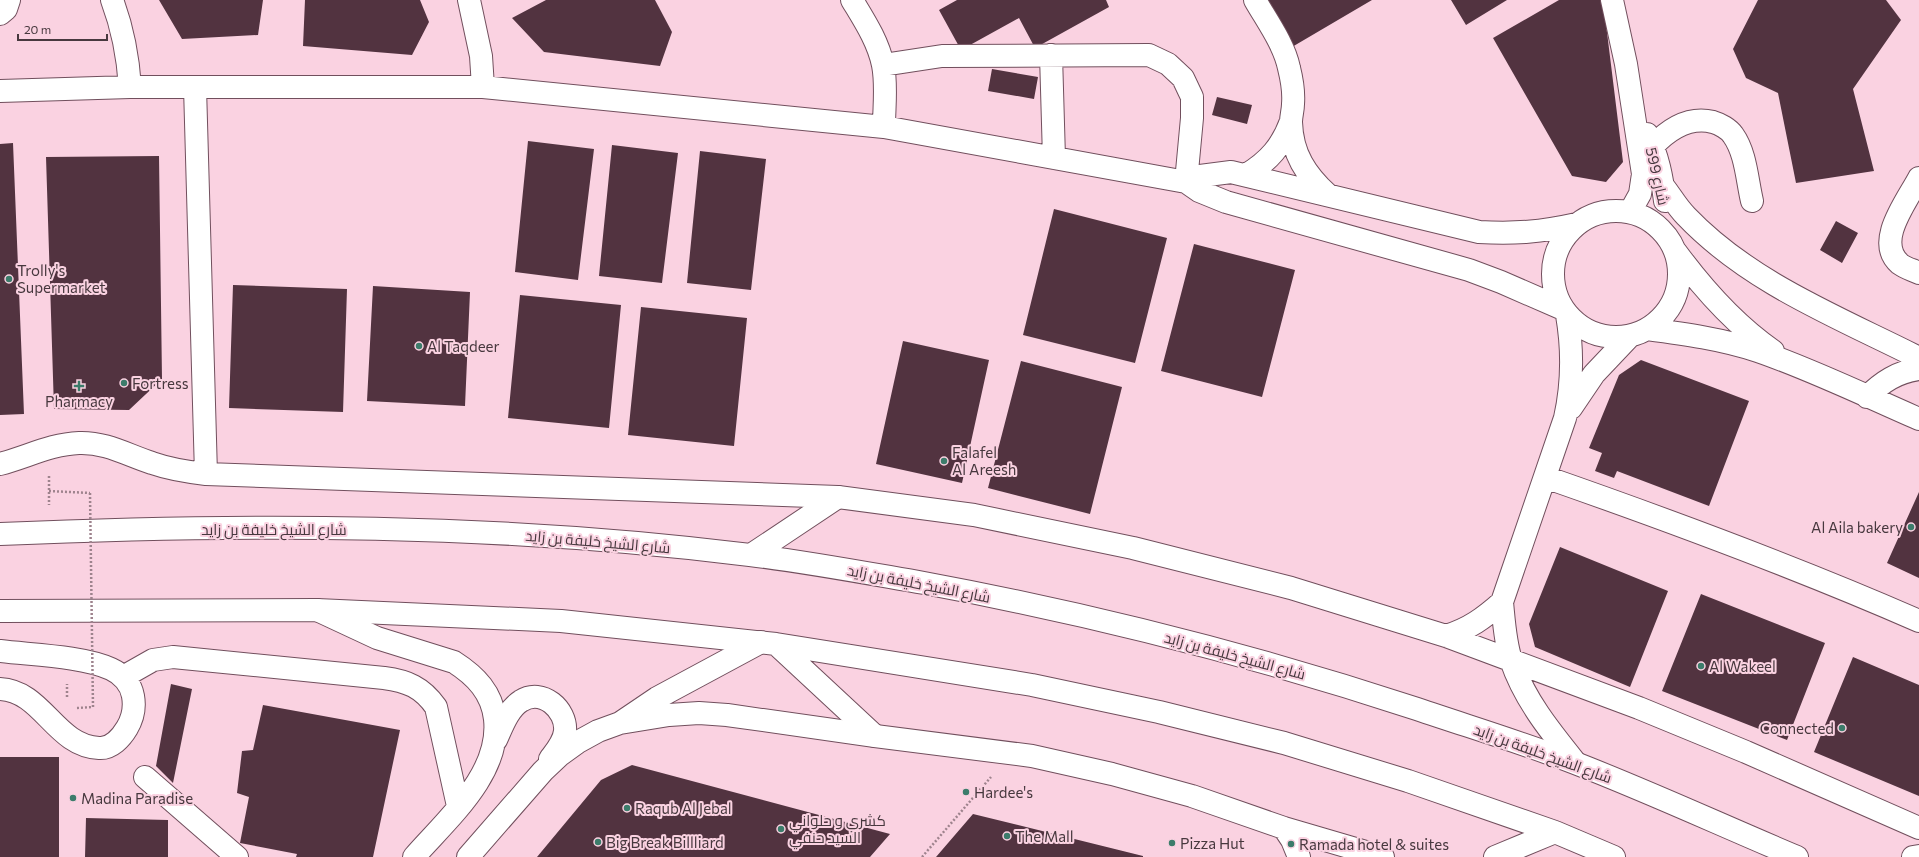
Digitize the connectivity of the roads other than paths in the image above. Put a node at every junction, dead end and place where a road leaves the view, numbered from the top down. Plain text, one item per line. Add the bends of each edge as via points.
1 (9, 0) edge
2 (112, 0) edge
3 (469, 0) edge
4 (852, 0) edge
5 (1255, 0) edge
6 (1612, 0) edge
7 (0, 14) edge
8 (1051, 55) junction
9 (883, 65) junction
10 (130, 87) junction
11 (195, 87) junction
12 (483, 87) junction
13 (0, 91) edge
14 (1634, 108) junction
15 (1291, 121) junction
16 (884, 127) junction
17 (1653, 146) junction
18 (1054, 158) junction
19 (1246, 175) junction
20 (1919, 178) edge
21 (1186, 182) junction
22 (1664, 187) junction
23 (1328, 196) junction
24 (1752, 201) dead end
25 (1630, 212) junction
26 (1577, 224) junction
27 (1675, 249) junction
28 (1919, 273) edge
29 (1565, 312) junction
30 (1638, 333) junction
31 (1919, 358) edge
32 (1792, 364) junction
33 (1919, 369) edge
34 (1867, 397) junction
35 (1565, 418) junction
36 (1919, 419) edge
37 (0, 464) edge
38 (206, 474) junction
39 (1545, 477) junction
40 (838, 497) junction
41 (0, 534) edge
42 (751, 555) junction
43 (1502, 602) junction
44 (317, 610) junction
45 (0, 611) edge
46 (1919, 621) edge
47 (1446, 636) junction
48 (769, 643) junction
49 (0, 651) edge
50 (1511, 660) junction
51 (123, 677) junction
52 (0, 689) edge
53 (620, 722) junction
54 (874, 736) junction
55 (494, 743) junction
56 (1575, 762) junction
57 (543, 771) junction
58 (144, 777) dead end
59 (458, 806) junction
60 (1284, 828) junction
61 (1919, 828) edge
62 (1555, 832) junction
63 (1372, 856) edge
64 (1919, 856) edge
65 (237, 857) edge
66 (414, 857) edge
67 (468, 857) edge
68 (1299, 857) edge
69 (1494, 857) edge
70 (1614, 857) edge
71 (1797, 857) edge
72 (1913, 857) edge

1 - 7 street via 6,9
2 - 10 street via 125,41
3 - 12 street via 481,56
4 - 9 street via 878,47
5 - 15 street via 1282,48 1289,66 1294,103
6 - 14 street, شارع 599
8 - 9 street via 942,56
8 - 18 street
8 - 21 street via 1149,55 1168,64 1183,78 1192,97
9 - 16 street
10 - 11 street
10 - 13 street
11 - 12 street
11 - 38 street
12 - 16 street
14 - 17 street, شارع 599
14 - 25 street, شارع 599 via 1643,174 1640,194
15 - 19 street via 1285,138 1275,153 1262,166
15 - 23 street via 1293,143 1300,163 1312,181
16 - 18 street
17 - 22 street, شارع 599
17 - 24 street via 1675,127 1688,122 1704,120 1720,124 1733,135 1740,149
18 - 21 street
19 - 21 street via 1216,173
19 - 23 street
20 - 28 street via 1891,231 1889,243 1892,255 1900,264
21 - 29 street via 1199,191 1226,202 1469,270 1526,292
22 - 27 street, شارع 599
22 - 31 street via 1684,215 1709,238 1759,276
23 - 26 street via 1479,232 1512,234
25 - 26 street via 1611,211 1593,214
25 - 27 street via 1648,219 1662,231
26 - 29 street via 1564,238 1555,255 1552,274 1555,292
27 - 30 street via 1679,270 1678,288 1672,304 1661,319
27 - 32 street via 1701,285 1728,315
29 - 30 street via 1580,326 1596,334 1612,337
29 - 35 street via 1571,340 1572,366 1571,392
30 - 32 street via 1684,334 1721,341
30 - 35 street via 1594,374
32 - 34 street
33 - 34 street via 1894,376 1880,384
34 - 36 street
35 - 39 street
37 - 38 street via 49,447 80,443 100,444 153,464
38 - 40 street
39 - 43 street
39 - 46 street via 1763,556
40 - 42 street
40 - 47 street via 974,514 1133,548 1291,588
41 - 42 street, شارع الشيخ خليفة بن زايد via 307,528 411,530 620,541
42 - 56 street, شارع الشيخ خليفة بن زايد via 962,590 1102,620 1350,687
43 - 47 street via 1485,618 1465,630
43 - 50 street
44 - 45 street
44 - 48 street via 561,621
44 - 55 street via 377,638 440,657 465,668 489,694 494,710
47 - 50 street
48 - 53 street via 657,698
48 - 54 street
48 - 62 street via 1032,685 1159,712 1284,743 1408,781
49 - 51 street via 88,662 111,669
50 - 56 street via 1534,708
50 - 61 street via 1746,752
51 - 52 street via 132,689 135,704 131,722 121,737 108,747 100,749 85,746 58,730 31,700 18,693
51 - 59 street via 153,660 173,657 408,682 428,696 436,707
53 - 54 street via 699,713 754,718
53 - 57 street via 578,742
54 - 60 street via 1032,756 1192,796
55 - 57 street via 508,716 522,700 544,699 554,704 565,722 565,733
55 - 59 street via 482,775
56 - 71 street, شارع الشيخ خليفة بن زايد
57 - 67 street
58 - 65 street
59 - 66 street
60 - 63 street
60 - 68 street
62 - 69 street
62 - 70 street
64 - 72 street

